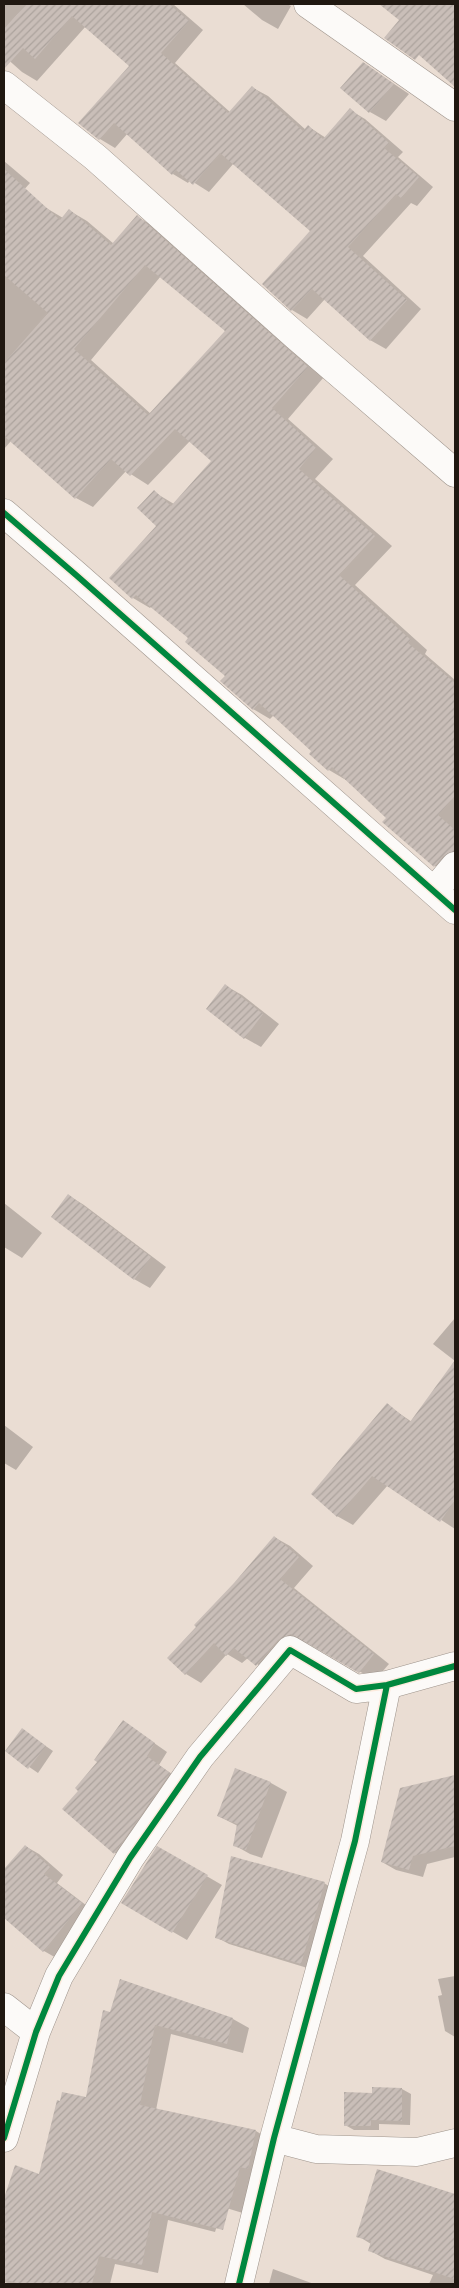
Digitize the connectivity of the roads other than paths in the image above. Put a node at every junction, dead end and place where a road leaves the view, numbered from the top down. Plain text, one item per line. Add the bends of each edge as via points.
1 (308, 4) edge
2 (4, 85) edge
3 (455, 107) edge
4 (455, 473) edge
5 (4, 513) edge
6 (455, 866) edge
7 (434, 890) junction
8 (455, 910) edge
9 (455, 1666) edge
10 (387, 1685) junction
11 (4, 2007) edge
12 (36, 2032) junction
13 (4, 2138) edge
14 (274, 2138) junction
15 (455, 2143) edge
16 (239, 2284) edge

1 - 3 street
2 - 4 street via 95,158
5 - 7 street
6 - 7 street
7 - 8 street
9 - 10 street
10 - 12 street via 356,1689 290,1650 200,1757 130,1858 59,1976
10 - 14 street via 356,1841
11 - 12 street
12 - 13 street
14 - 15 street via 316,2149 344,2150 417,2152
14 - 16 street

